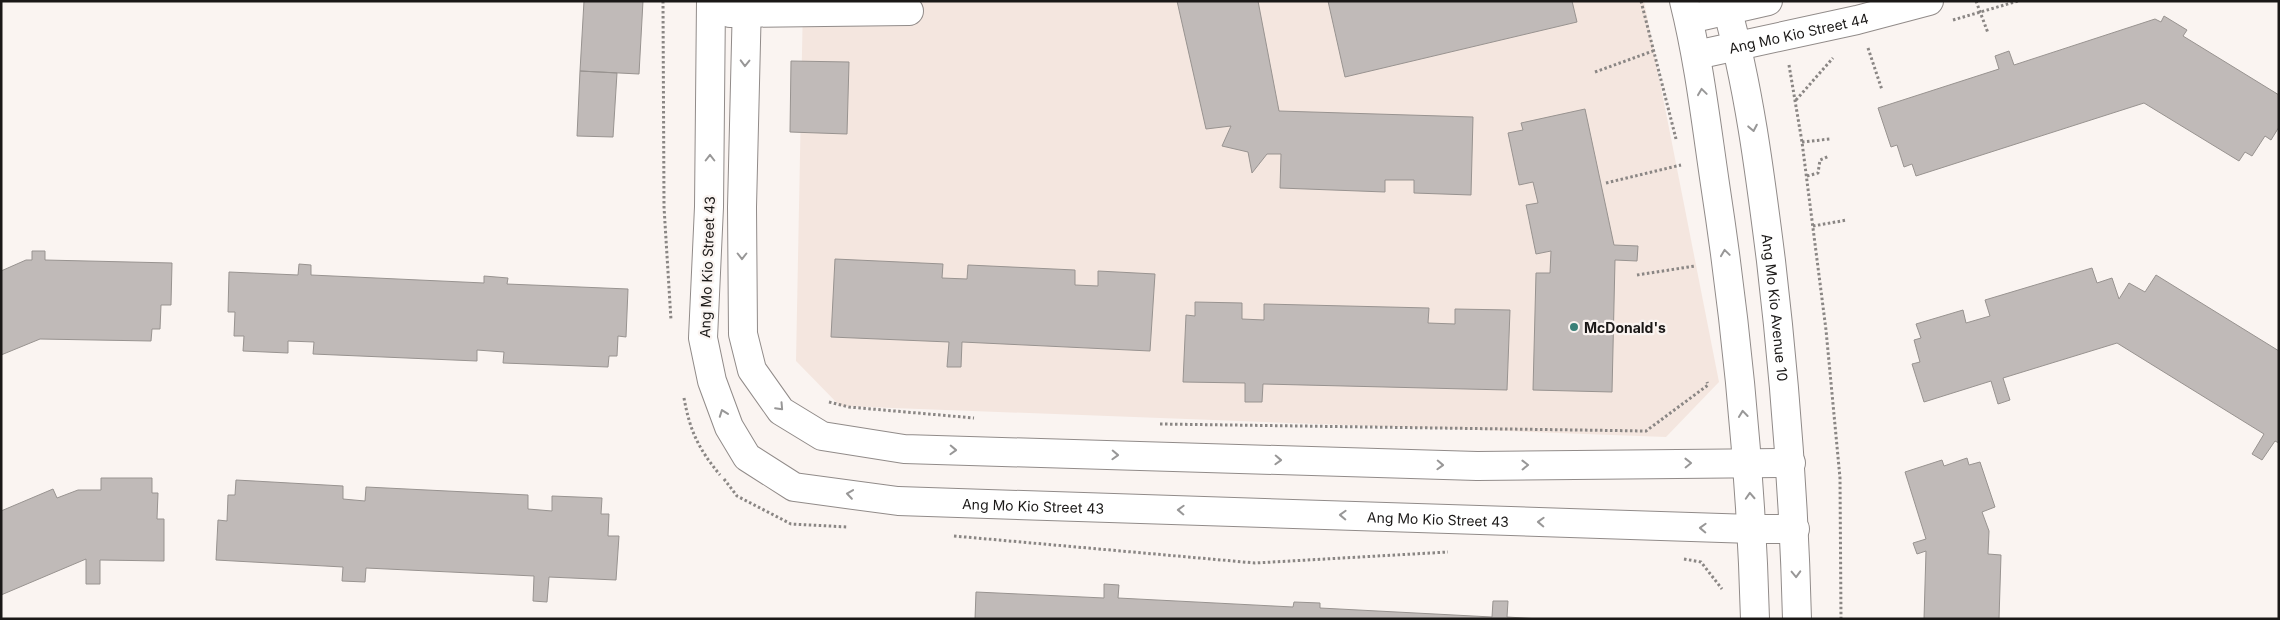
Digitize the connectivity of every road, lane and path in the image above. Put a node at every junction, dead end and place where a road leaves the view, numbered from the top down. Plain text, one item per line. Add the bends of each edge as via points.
1 (1768, 1) edge
2 (1929, 1) edge
3 (1976, 1) edge
4 (1727, 5) edge
5 (711, 7) edge
6 (747, 8) edge
7 (1686, 10) edge
8 (909, 11) dead end
9 (1988, 33) dead end
10 (1783, 36) junction
11 (1737, 46) junction
12 (1653, 51) dead end
13 (1838, 51) dead end
14 (1696, 55) junction
15 (1876, 69) dead end
16 (1595, 72) dead end
17 (1882, 90) dead end
18 (1795, 100) junction
19 (1830, 139) dead end
20 (1802, 142) junction
21 (1829, 156) dead end
22 (1680, 164) dead end
23 (1807, 176) junction
24 (1606, 183) dead end
25 (709, 207) junction
26 (742, 207) junction
27 (1847, 220) dead end
28 (1813, 226) junction
29 (1704, 264) dead end
30 (1637, 275) dead end
31 (1708, 385) dead end
32 (823, 401) dead end
33 (977, 418) dead end
34 (1156, 424) dead end
35 (1748, 463) junction
36 (1791, 463) junction
37 (1752, 529) junction
38 (1795, 529) junction
39 (1676, 558) dead end
40 (1725, 594) dead end
41 (1755, 619) edge
42 (1798, 619) edge
43 (1841, 619) edge

1 - 4 street
2 - 10 street, Ang Mo Kio Street 44
3 - 9 path
4 - 7 street
4 - 11 street, Ang Mo Kio Avenue 10
5 - 6 street
25 -> 5 street, Ang Mo Kio Street 43
6 - 8 street
6 -> 26 street
7 - 14 street
10 - 11 street, Ang Mo Kio Street 44
10 - 18 path
11 - 14 street, Ang Mo Kio Street 44
11 -> 36 street, Ang Mo Kio Avenue 10 via 1758,150 1784,369
12 - 16 path
13 - 18 path
35 -> 14 street via 1726,256
15 - 17 path
18 - 20 path
19 - 20 path
20 - 23 path
21 - 23 path via 1820,160 1818,172
22 - 24 path
23 - 28 path
25 - 26 street
37 -> 25 street, Ang Mo Kio Street 43 via 898,501 794,487 747,456 729,427 712,381 703,338
26 -> 35 street via 742,334 752,370 781,411 822,436 904,449 1476,466
27 - 28 path
28 - 43 path via 1840,478
29 - 30 path
31 - 34 path via 1646,431
32 - 33 path via 849,407
35 - 36 street
37 -> 35 street
36 - 38 street, Ang Mo Kio Avenue 10
37 - 38 street, Ang Mo Kio Street 43
37 - 41 street
38 -> 42 street, Ang Mo Kio Avenue 10
39 - 40 path via 1702,562

